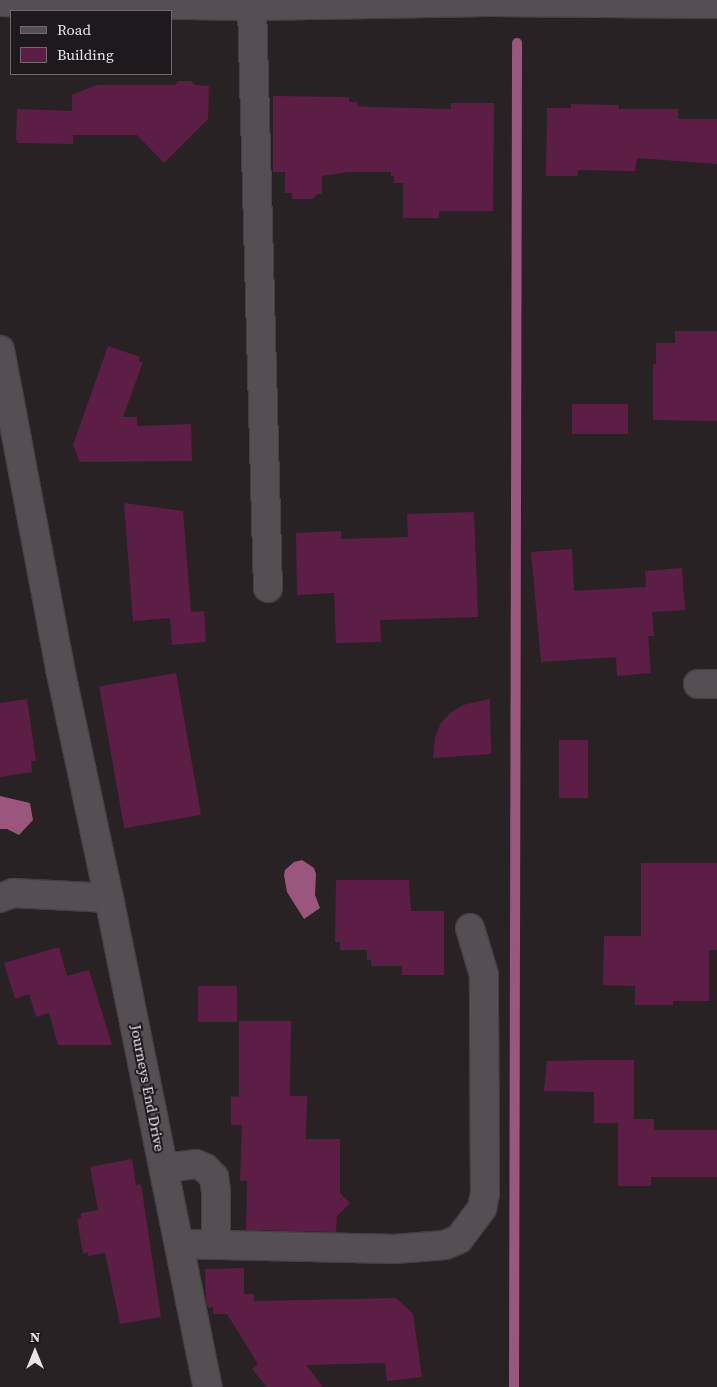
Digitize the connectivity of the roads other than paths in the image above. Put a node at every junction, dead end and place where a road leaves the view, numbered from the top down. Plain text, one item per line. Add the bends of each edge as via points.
1 (486, 1) edge
2 (0, 2) edge
3 (163, 2) edge
4 (717, 4) edge
5 (252, 6) junction
6 (0, 350) edge
7 (268, 588) dead end
8 (0, 898) edge
9 (109, 898) junction
10 (470, 928) dead end
11 (164, 1168) junction
12 (179, 1244) junction
13 (216, 1245) junction
14 (208, 1387) edge

1 - 4 street
1 - 5 street
2 - 3 street
3 - 5 street
5 - 7 street
6 - 9 street, Journeys End Drive via 61,673
8 - 9 street via 13,893
9 - 11 street, Journeys End Drive
10 - 13 street via 484,974 486,1022 484,1194 482,1208 472,1224 459,1239 446,1245 421,1248
11 - 12 street, Journeys End Drive
11 - 13 street via 196,1164 214,1177
12 - 13 street
12 - 14 street, Journeys End Drive

